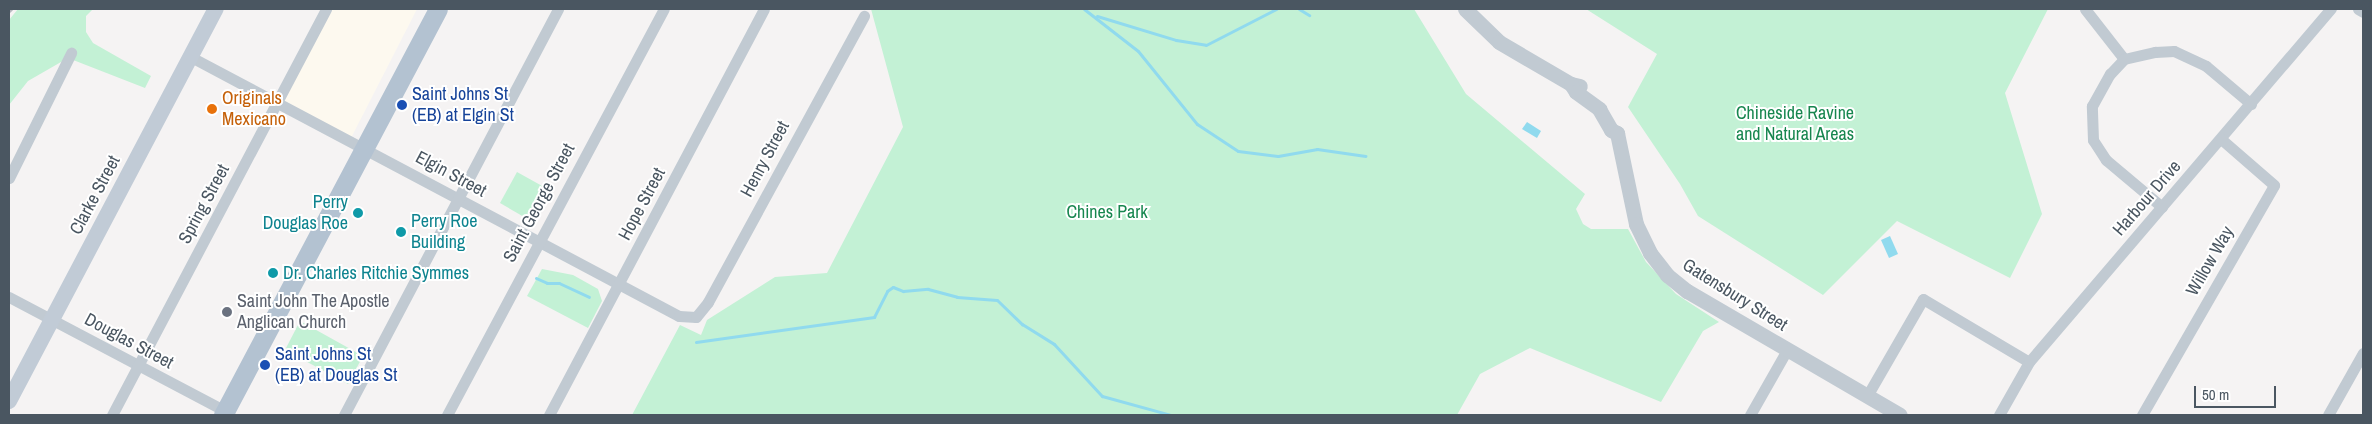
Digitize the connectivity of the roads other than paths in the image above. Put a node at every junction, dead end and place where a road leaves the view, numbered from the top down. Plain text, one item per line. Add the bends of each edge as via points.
1 (216, 9) edge
2 (326, 9) edge
3 (438, 9) edge
4 (558, 9) edge
5 (664, 9) edge
6 (764, 9) edge
7 (1465, 9) edge
8 (2085, 9) edge
9 (2331, 9) edge
10 (2358, 9) edge
11 (2363, 12) edge
12 (864, 16) dead end
13 (71, 53) dead end
14 (191, 57) junction
15 (2124, 59) junction
16 (277, 102) junction
17 (2251, 104) junction
18 (2221, 139) junction
19 (364, 148) junction
20 (9, 178) edge
21 (458, 198) junction
22 (2162, 207) junction
23 (538, 241) junction
24 (619, 285) junction
25 (9, 297) edge
26 (696, 317) joint
27 (51, 320) junction
28 (1787, 350) junction
29 (2363, 353) edge
30 (2029, 362) junction
31 (139, 366) junction
32 (1867, 396) junction
33 (9, 401) edge
34 (227, 414) edge
35 (112, 415) edge
36 (344, 415) edge
37 (447, 415) edge
38 (549, 415) edge
39 (1750, 415) edge
40 (1900, 415) edge
41 (1999, 415) edge
42 (2142, 415) edge
43 (2328, 415) edge

1 - 14 main road, Clarke Street
2 - 16 street, Spring Street
3 - 19 main road
4 - 21 street
5 - 23 street, Saint George Street
6 - 24 street, Hope Street
7 - 28 street, Gatensbury Street via 1499,42 1589,92 1598,101 1599,109 1612,130 1617,132 1636,224 1659,265 1687,292
8 - 15 street
9 - 17 street, Harbour Drive
10 - 11 street
12 - 26 street, Henry Street via 708,302
13 - 20 street
14 - 16 street, Elgin Street
14 - 27 main road, Clarke Street
15 - 17 street via 2164,51 2184,55 2206,66
15 - 22 street via 2095,97 2090,134 2106,160
16 - 19 street, Elgin Street
16 - 31 street, Spring Street
17 - 18 street, Harbour Drive
18 - 22 street, Harbour Drive
18 - 42 street, Willow Way via 2274,185
19 - 21 street, Elgin Street
19 - 34 main road
21 - 23 street, Elgin Street
21 - 36 street
22 - 30 street, Harbour Drive
23 - 24 street, Elgin Street
23 - 37 street, Saint George Street
24 - 26 street, Elgin Street via 679,316
24 - 38 street, Hope Street
25 - 27 street, Douglas Street
27 - 31 street, Douglas Street
27 - 33 main road, Clarke Street
28 - 32 street, Gatensbury Street
28 - 39 street
29 - 43 street
30 - 32 street via 1923,299
30 - 41 street, Harbour Drive
31 - 34 street, Douglas Street
31 - 35 street, Spring Street
32 - 40 street, Gatensbury Street

